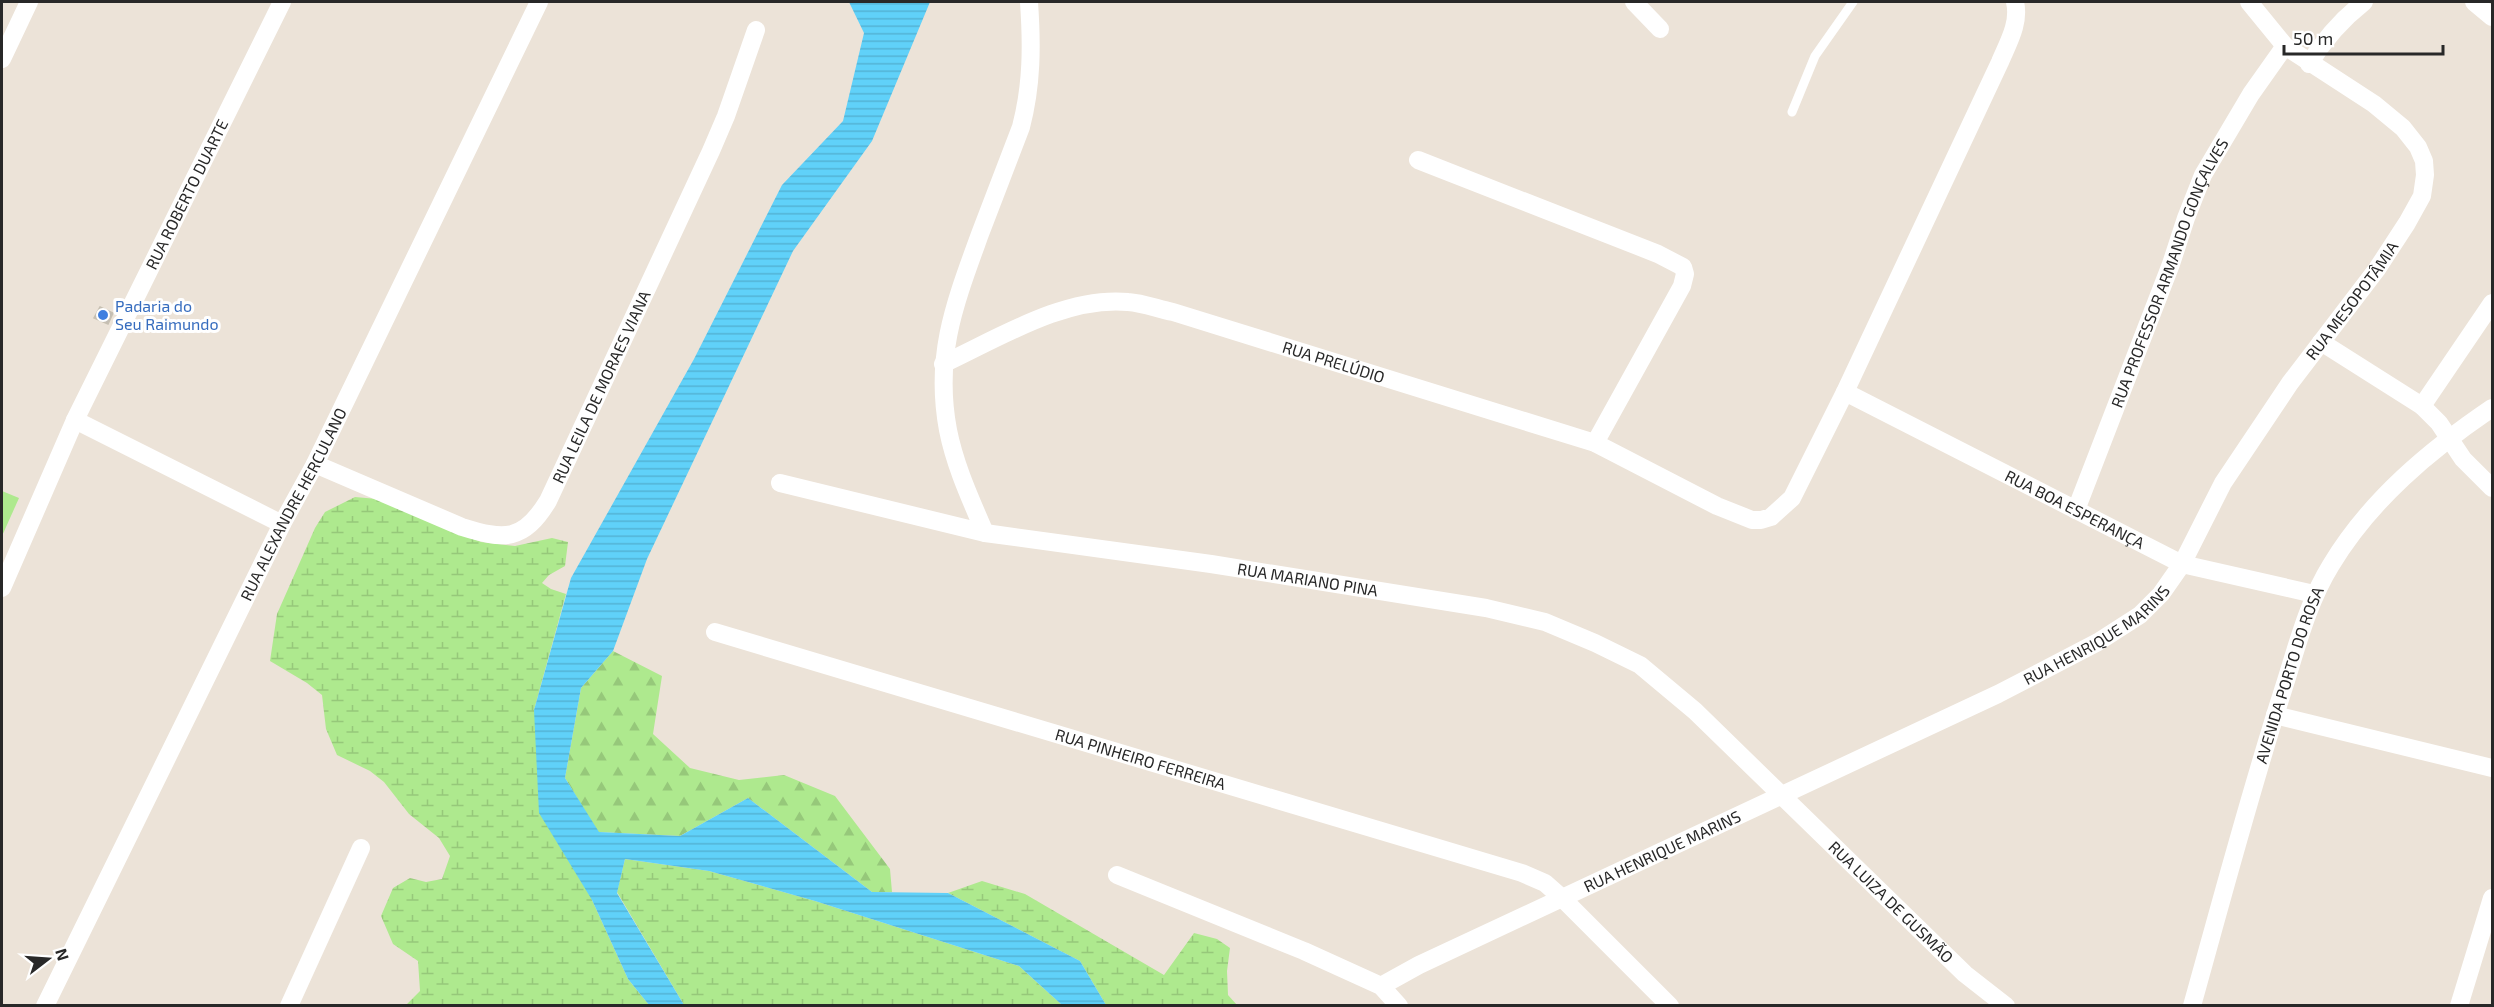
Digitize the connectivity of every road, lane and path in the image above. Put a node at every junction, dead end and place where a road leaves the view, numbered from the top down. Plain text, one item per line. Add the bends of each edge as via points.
1 (29, 2) edge
2 (282, 2) edge
3 (539, 2) edge
4 (1029, 2) edge
5 (1634, 2) edge
6 (1853, 2) edge
7 (2015, 2) edge
8 (2249, 2) edge
9 (2364, 2) edge
10 (2474, 2) edge
11 (2493, 17) edge
12 (1660, 29) dead end
13 (756, 30) dead end
14 (2285, 46) junction
15 (2, 59) edge
16 (2309, 64) junction
17 (1792, 112) dead end
18 (1418, 160) dead end
19 (2493, 303) edge
20 (2321, 342) junction
21 (944, 364) junction
22 (1845, 392) junction
23 (2422, 406) junction
24 (2493, 408) edge
25 (75, 420) junction
26 (2450, 437) junction
27 (1595, 443) junction
28 (315, 464) junction
29 (780, 483) dead end
30 (2493, 488) edge
31 (2076, 510) junction
32 (282, 524) junction
33 (985, 533) junction
34 (2182, 564) junction
35 (2, 586) edge
36 (2314, 594) junction
37 (715, 632) dead end
38 (2275, 715) junction
39 (2493, 768) edge
40 (1780, 796) junction
41 (361, 848) dead end
42 (1117, 875) dead end
43 (1562, 898) junction
44 (2493, 898) edge
45 (1381, 986) junction
46 (45, 1005) edge
47 (289, 1005) edge
48 (1399, 1005) edge
49 (1670, 1005) edge
50 (2006, 1005) edge
51 (2192, 1005) edge
52 (2458, 1005) edge

1 - 15 street
2 - 25 street, RUA ROBERTO DUARTE
3 - 28 street, RUA ALEXANDRE HERCULANO
4 - 21 street via 1032,40 1028,98 1021,127 949,323
5 - 12 street
6 - 17 lane via 1815,56
7 - 22 street via 2014,30
8 - 14 street, RUA MESOPOTÂMIA
9 - 16 street via 2337,24
10 - 11 street
13 - 28 street, RUA LEILA DE MORAES VIANA via 711,152 537,519 515,535 485,534
14 - 16 street, RUA MESOPOTÂMIA
14 - 31 street, RUA PROFESSOR ARMANDO GONÇALVES via 2203,175
16 - 20 street, RUA MESOPOTÂMIA via 2374,104 2403,128 2418,147 2426,175 2422,196 2407,223
18 - 27 street via 1683,267 1682,286
19 - 23 street
20 - 23 street
20 - 34 street, RUA MESOPOTÂMIA via 2223,483
21 - 27 street, RUA PRELÚDIO via 1050,314 1078,305 1128,302 1173,312
21 - 33 street via 948,431 958,468
22 - 27 street, RUA PRELÚDIO via 1792,498 1771,517 1752,520 1717,506
22 - 31 street, RUA BOA ESPERANÇA
23 - 26 street
24 - 26 street, AVENIDA PORTO DO ROSA
25 - 32 street
25 - 35 street, RUA ROBERTO DUARTE
26 - 30 street via 2463,459
26 - 36 street, AVENIDA PORTO DO ROSA via 2391,488 2361,522
28 - 32 street, RUA ALEXANDRE HERCULANO
29 - 33 street, RUA MARIANO PINA
31 - 34 street, RUA BOA ESPERANÇA
32 - 46 street, RUA ALEXANDRE HERCULANO
33 - 40 street, RUA MARIANO PINA via 1421,596 1545,622 1640,665 1740,753
34 - 36 street, RUA BOA ESPERANÇA
34 - 40 street, RUA HENRIQUE MARINS via 2161,594 2139,615 2098,642 1998,694
36 - 38 street, AVENIDA PORTO DO ROSA
37 - 43 street, RUA PINHEIRO FERREIRA via 1522,873 1545,883
38 - 39 street
38 - 51 street, AVENIDA PORTO DO ROSA
40 - 43 street, RUA HENRIQUE MARINS
40 - 50 street, RUA LUIZA DE GUSMÃO via 1965,974
41 - 47 street
42 - 45 street
43 - 45 street, RUA HENRIQUE MARINS
43 - 49 street, RUA PINHEIRO FERREIRA
44 - 52 street
45 - 48 street

